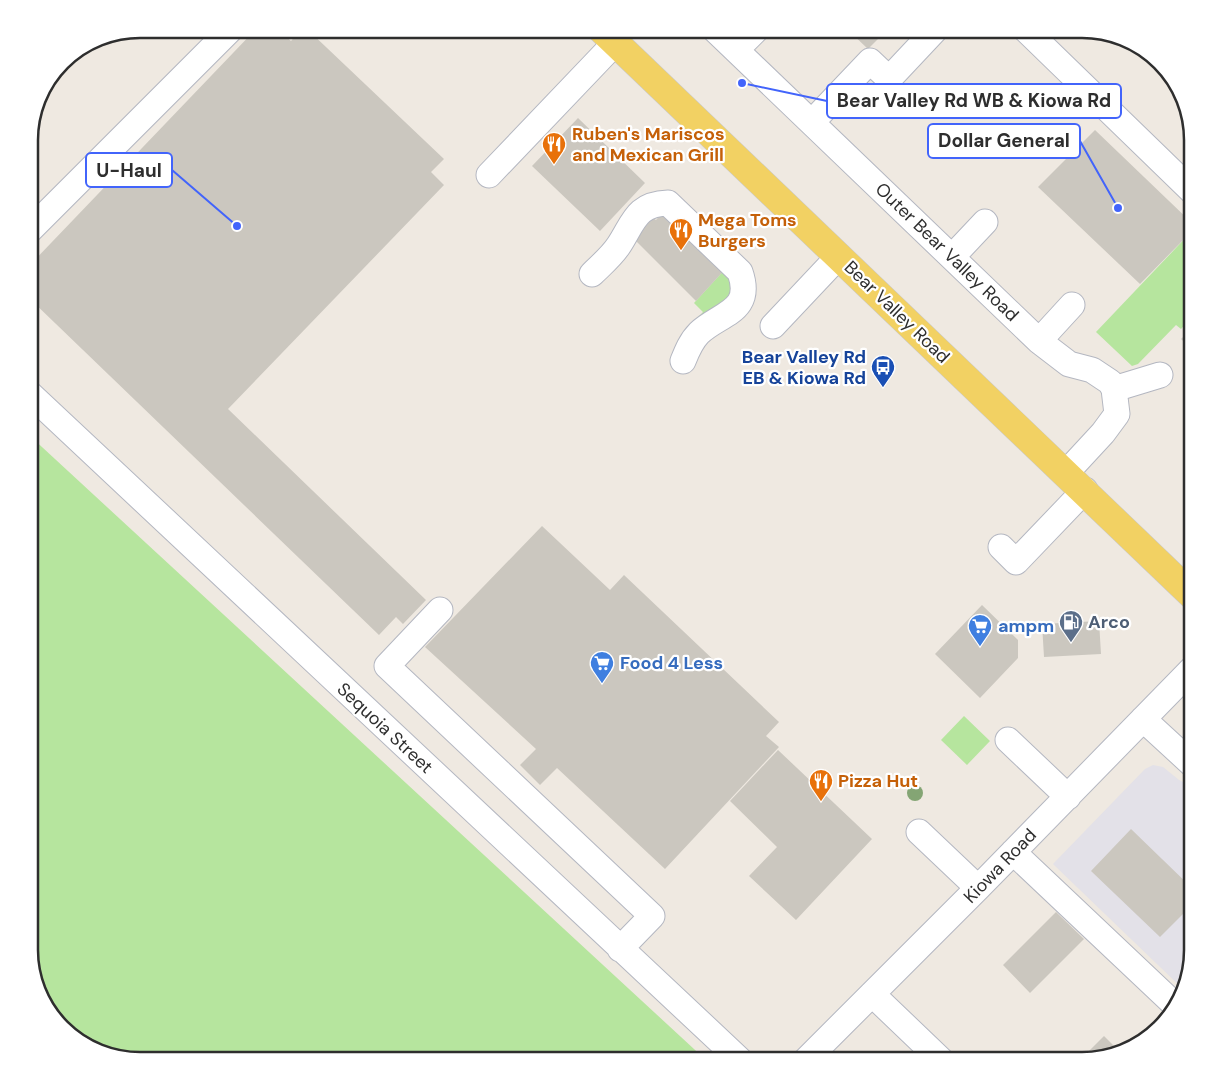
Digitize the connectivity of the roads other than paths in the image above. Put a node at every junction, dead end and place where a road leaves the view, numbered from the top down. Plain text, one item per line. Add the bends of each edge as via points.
1 (222, 38) edge
2 (606, 38) edge
3 (612, 38) edge
4 (723, 38) edge
5 (748, 38) edge
6 (927, 38) edge
7 (1034, 38) edge
8 (736, 50) junction
9 (812, 122) junction
10 (489, 175) dead end
11 (1184, 183) edge
12 (38, 222) edge
13 (985, 222) dead end
14 (839, 256) junction
15 (952, 257) junction
16 (592, 274) dead end
17 (1072, 305) dead end
18 (773, 326) dead end
19 (1039, 341) junction
20 (683, 360) dead end
21 (1160, 375) dead end
22 (1114, 389) junction
23 (38, 401) edge
24 (1075, 481) junction
25 (1001, 547) dead end
26 (1184, 587) edge
27 (440, 610) dead end
28 (1184, 677) edge
29 (1144, 719) junction
30 (1008, 740) dead end
31 (1184, 757) edge
32 (1068, 797) junction
33 (919, 832) dead end
34 (1013, 852) junction
35 (978, 888) junction
36 (620, 949) junction
37 (872, 994) junction
38 (1171, 1001) edge
39 (731, 1052) edge
40 (814, 1052) edge
41 (933, 1052) edge

1 - 12 street
2 - 10 street
3 - 14 main road, Bear Valley Road
4 - 8 street, Outer Bear Valley Road
5 - 8 street
6 - 9 street via 889,78 870,61
7 - 11 street
8 - 9 street, Outer Bear Valley Road
9 - 15 street, Outer Bear Valley Road
13 - 15 street
14 - 18 street
14 - 24 main road, Bear Valley Road
15 - 19 street, Outer Bear Valley Road
16 - 20 street via 617,248 638,214 653,204 668,203 740,272 744,285 736,308 699,333
17 - 19 street
19 - 22 street, Outer Bear Valley Road via 1069,364 1104,377
21 - 22 street
22 - 24 street via 1117,414
23 - 36 street, Sequoia Street
24 - 25 street via 1016,562
24 - 26 main road, Bear Valley Road
27 - 36 street via 388,666 652,916
28 - 29 street, Kiowa Road
29 - 31 street
29 - 32 street, Kiowa Road
30 - 32 street
32 - 34 street, Kiowa Road
33 - 35 street
34 - 35 street, Kiowa Road
34 - 38 street
35 - 37 street, Kiowa Road
36 - 39 street, Sequoia Street
37 - 40 street, Kiowa Road
37 - 41 street

